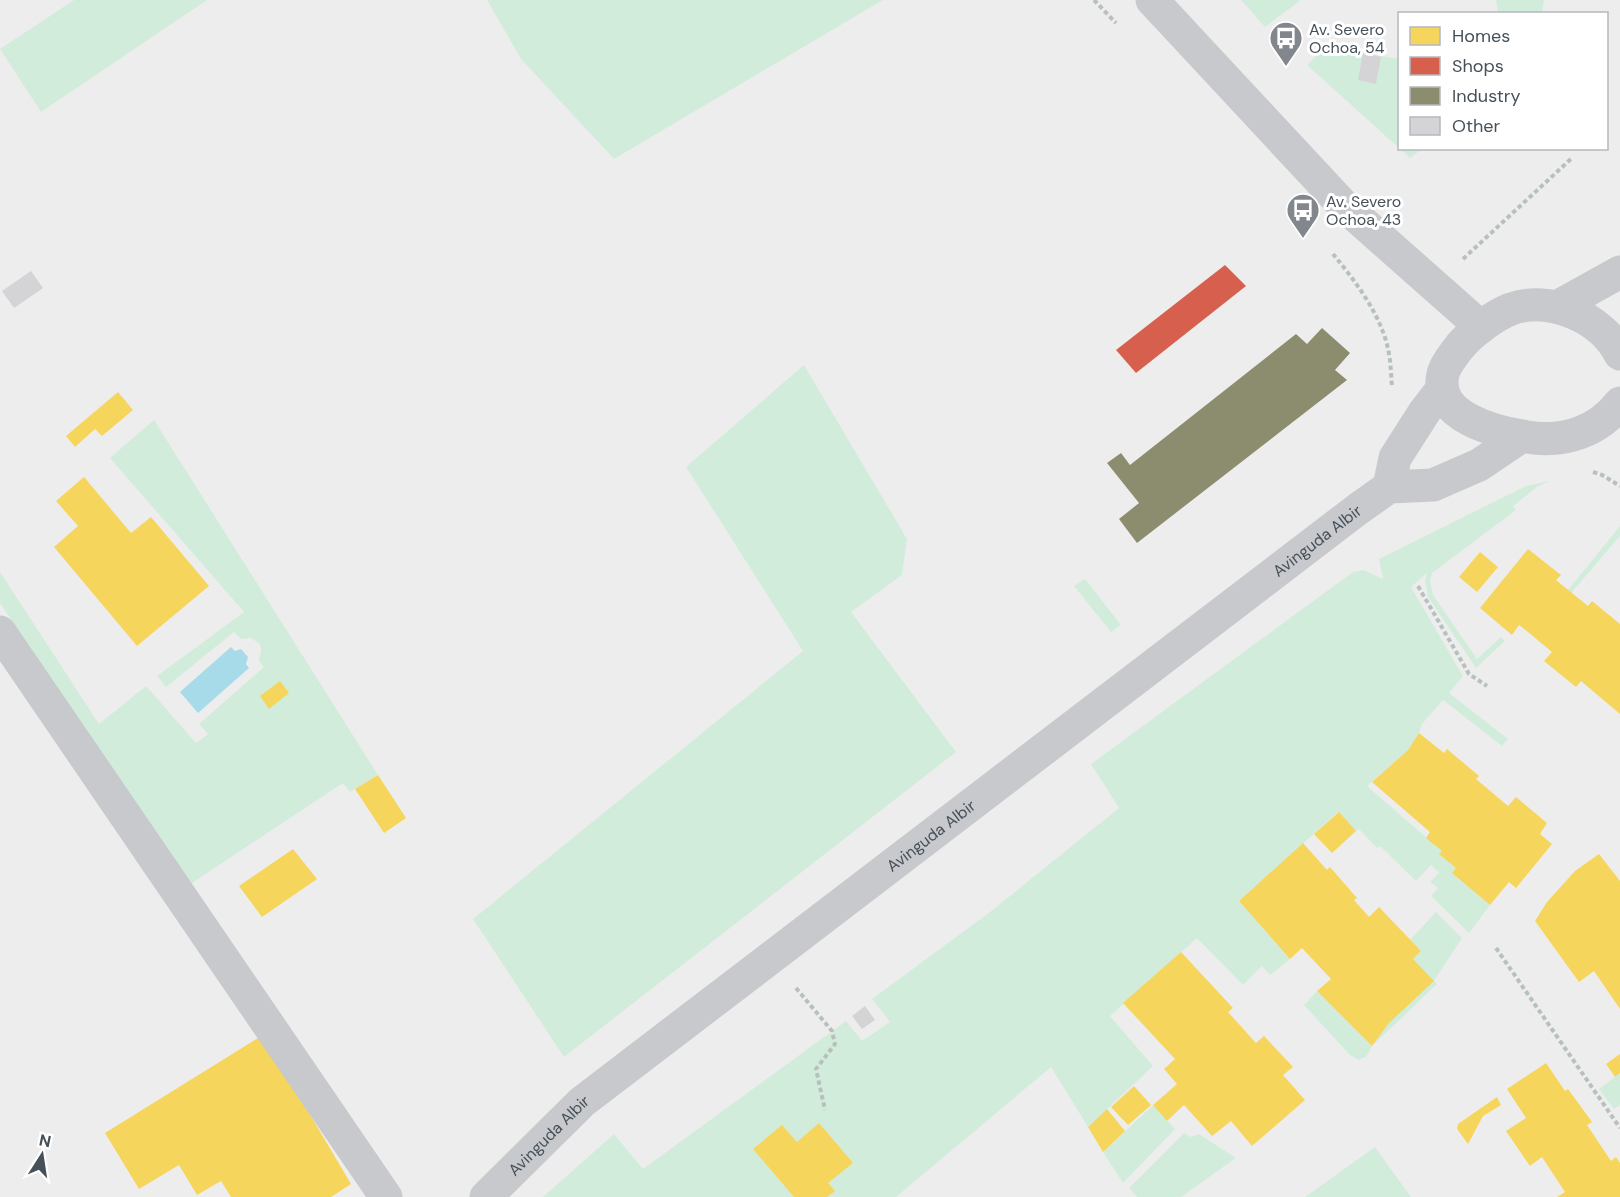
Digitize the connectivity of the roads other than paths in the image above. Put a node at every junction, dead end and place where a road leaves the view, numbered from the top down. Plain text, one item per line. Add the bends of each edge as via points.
1 (1152, 0) edge
2 (1620, 272) edge
3 (1557, 307) junction
4 (1480, 327) junction
5 (1620, 354) edge
6 (1442, 389) junction
7 (1617, 413) edge
8 (1522, 436) junction
9 (1389, 488) junction
10 (0, 632) edge
11 (386, 1197) edge
12 (486, 1197) edge

1 - 4 street via 1342,204
2 - 3 street
3 - 4 street via 1511,309
3 - 5 street via 1596,326 1613,340
4 - 6 street via 1450,359 1443,373
6 - 8 street via 1450,405 1475,423
6 - 9 street via 1395,458
7 - 8 street via 1569,436
8 - 9 street via 1479,465 1434,485
9 - 12 street, Avinguda Albir via 582,1102
10 - 11 street

